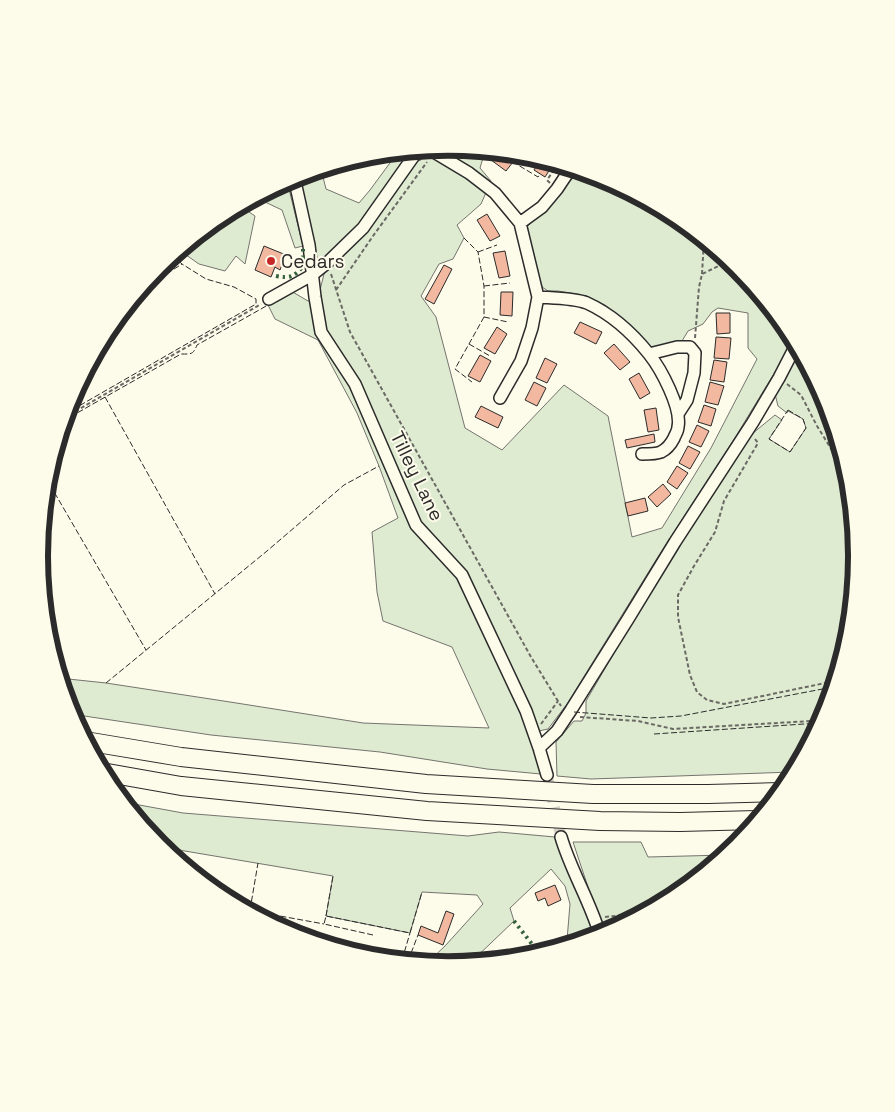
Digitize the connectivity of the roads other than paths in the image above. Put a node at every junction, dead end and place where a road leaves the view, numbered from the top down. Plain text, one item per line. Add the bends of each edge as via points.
1 (437, 156) edge
2 (413, 158) edge
3 (567, 174) edge
4 (296, 185) edge
5 (520, 223) junction
6 (312, 275) junction
7 (538, 297) junction
8 (269, 299) road end
9 (792, 353) edge
10 (649, 354) junction
11 (500, 398) dead end
12 (678, 414) junction
13 (642, 454) dead end
14 (94, 743) edge
15 (539, 748) junction
16 (112, 774) edge
17 (547, 775) tunnel mouth
18 (770, 792) edge
19 (748, 820) edge
20 (562, 837) tunnel mouth
21 (598, 927) edge

1 - 5 street via 469,173 495,193
2 - 6 street via 363,228
3 - 5 street via 542,207
4 - 6 street, Tilley Lane
5 - 7 street
6 - 8 street
6 - 15 street, Tilley Lane via 321,332 355,384 416,525 462,575 526,712
7 - 10 street via 586,303 630,332
7 - 11 street via 521,361
9 - 15 street via 567,716
10 - 12 street via 660,370
10 - 12 street via 677,347 690,347 694,353 694,373 687,400
12 - 13 street via 678,428 670,445 661,452
14 - 18 highway via 180,757 426,784 593,794
15 - 17 street, Tilley Lane
16 - 19 highway via 181,786 427,811 600,821
20 - 21 street via 567,857

